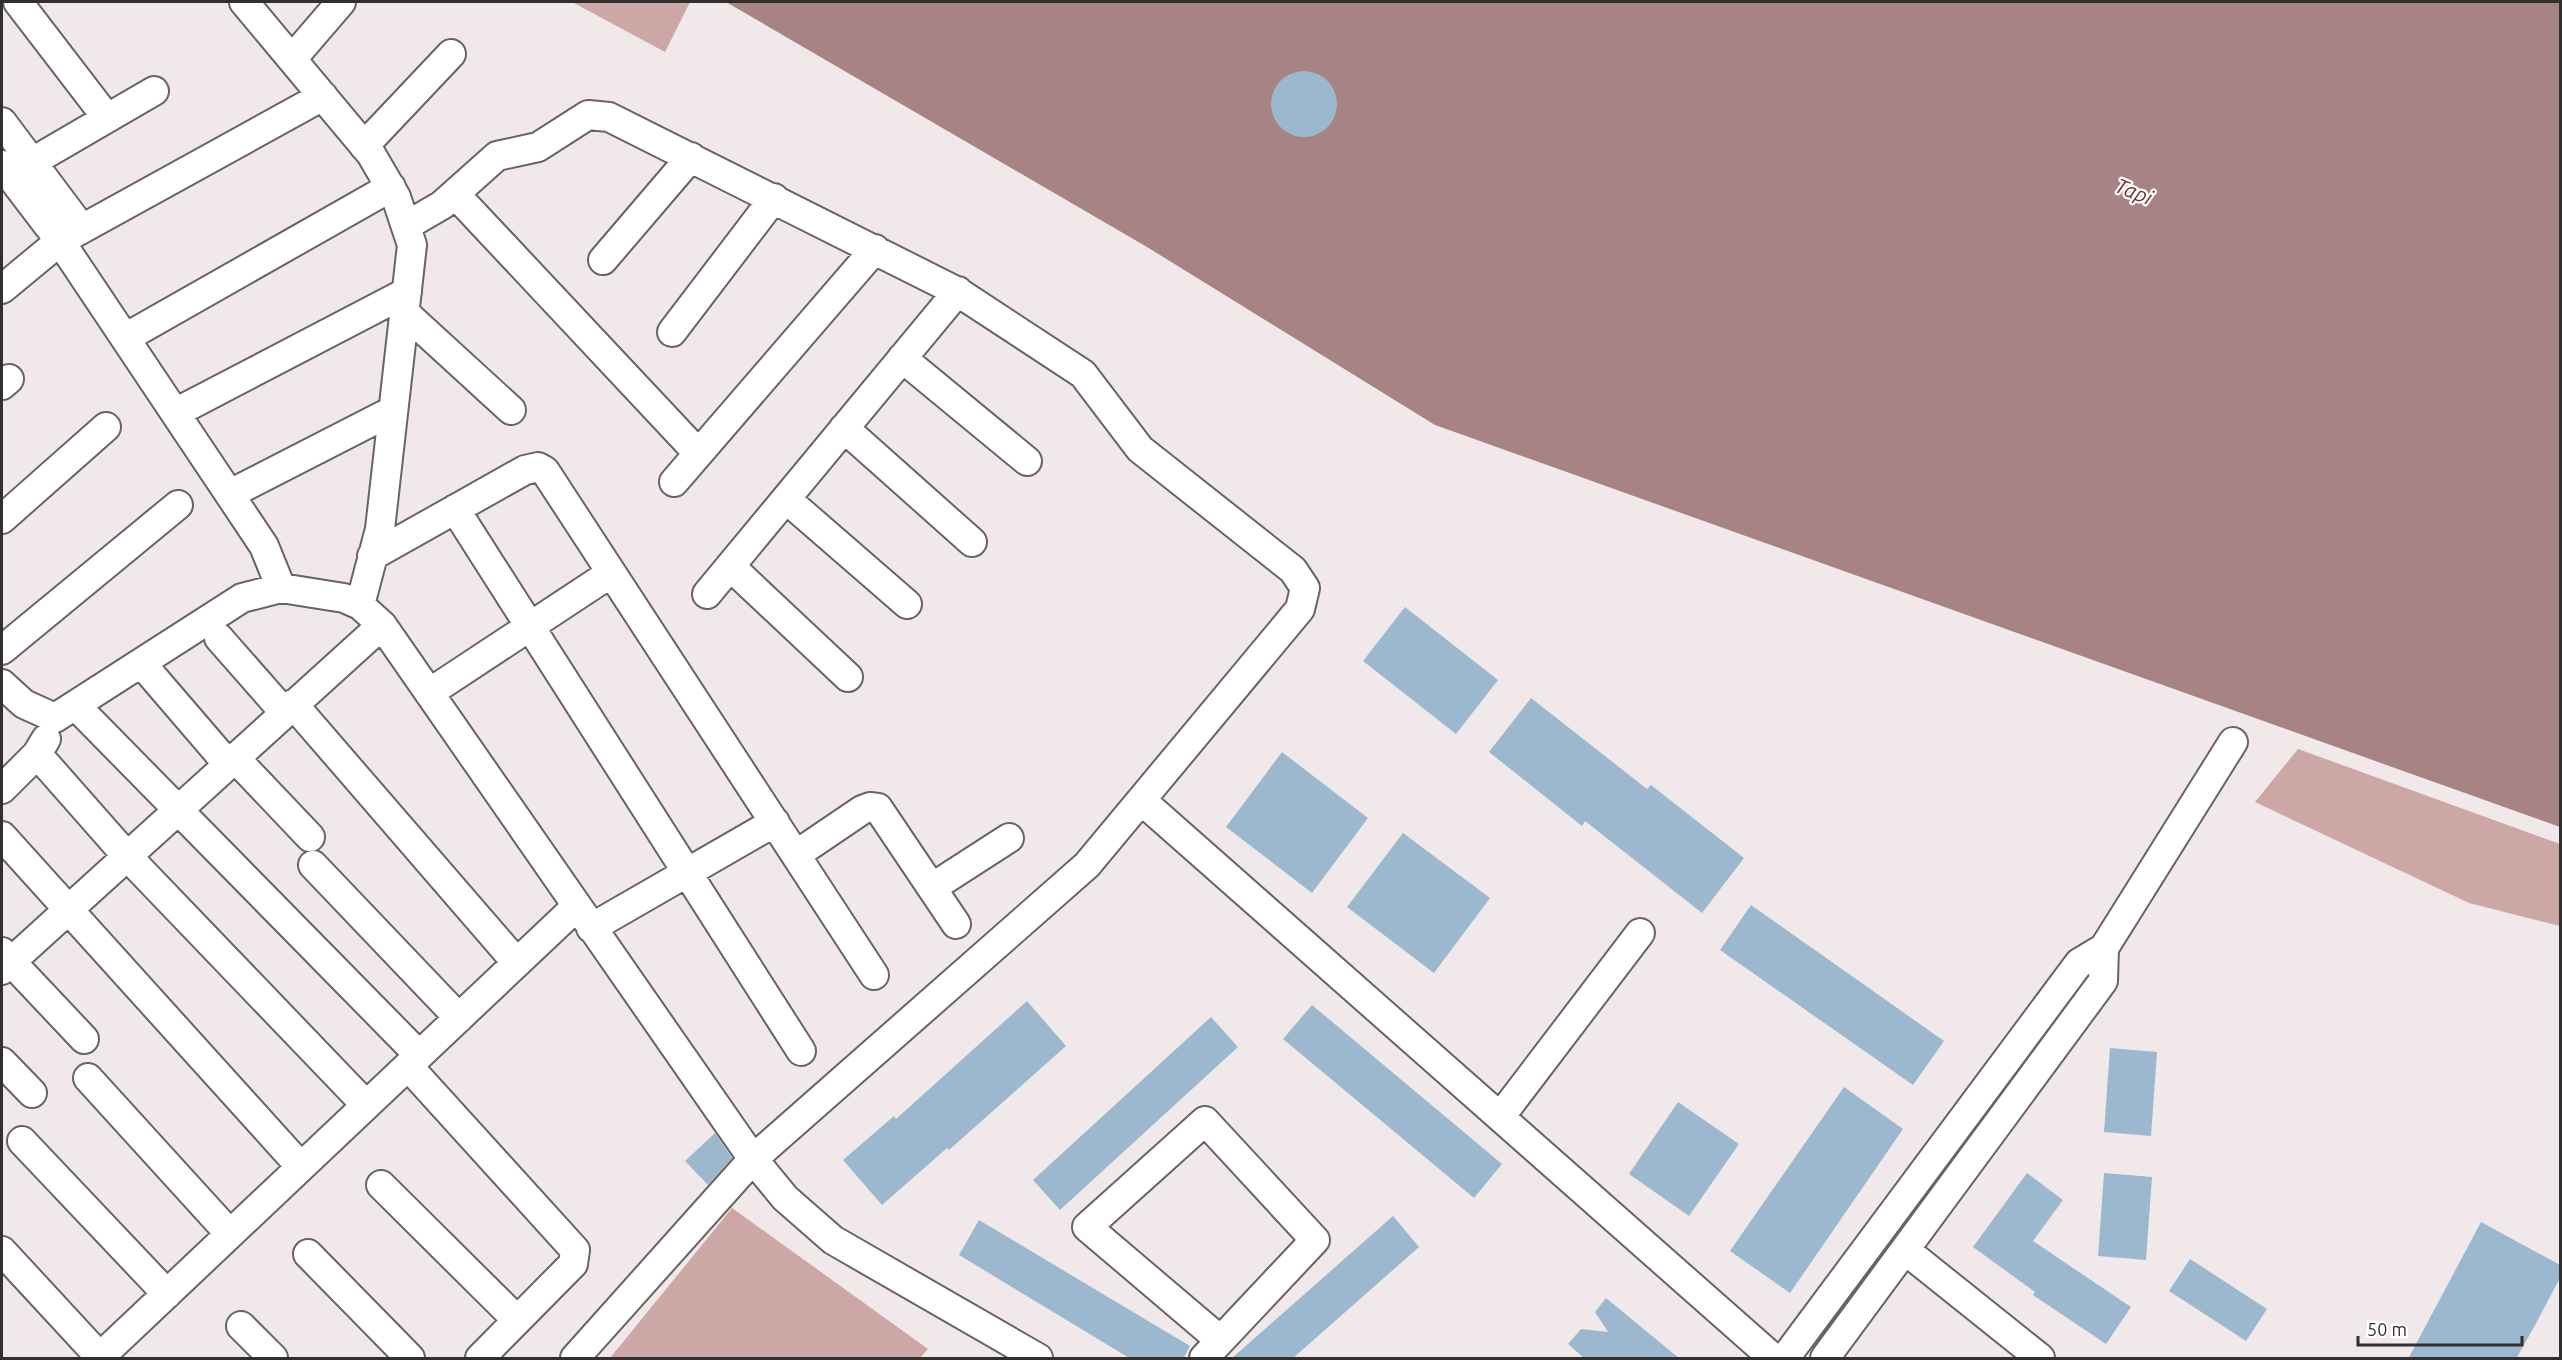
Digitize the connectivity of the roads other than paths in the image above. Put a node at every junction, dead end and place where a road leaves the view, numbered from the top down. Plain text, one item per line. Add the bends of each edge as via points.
1 (18, 2) edge
2 (244, 2) edge
3 (341, 2) edge
4 (451, 54) dead end
5 (292, 59) junction
6 (154, 91) dead end
7 (323, 96) junction
8 (107, 118) junction
9 (2, 122) edge
10 (364, 146) junction
11 (691, 157) junction
12 (32, 162) junction
13 (2, 165) edge
14 (391, 187) junction
15 (455, 194) junction
16 (774, 198) junction
17 (406, 226) junction
18 (71, 235) junction
19 (875, 249) junction
20 (603, 260) dead end
21 (2, 289) edge
22 (958, 291) junction
23 (406, 302) junction
24 (672, 332) dead end
25 (125, 338) junction
26 (902, 358) junction
27 (511, 410) dead end
28 (392, 411) junction
29 (175, 413) junction
30 (106, 427) dead end
31 (844, 428) junction
32 (698, 453) junction
33 (1027, 461) dead end
34 (674, 482) dead end
35 (230, 494) junction
36 (786, 499) junction
37 (178, 505) dead end
38 (455, 509) junction
39 (2, 519) edge
40 (972, 542) dead end
41 (372, 556) junction
42 (730, 566) junction
43 (612, 573) junction
44 (281, 588) junction
45 (707, 594) dead end
46 (907, 604) dead end
47 (360, 605) junction
48 (382, 624) junction
49 (530, 627) junction
50 (219, 638) dead end
51 (2, 650) edge
52 (142, 663) junction
53 (848, 676) dead end
54 (2, 684) edge
55 (429, 693) junction
56 (289, 708) junction
57 (66, 712) junction
58 (2233, 742) dead end
59 (37, 754) junction
60 (231, 760) junction
61 (2, 789) edge
62 (1141, 800) junction
63 (178, 807) junction
64 (775, 822) junction
65 (2, 836) edge
66 (310, 837) dead end
67 (1009, 838) dead end
68 (797, 854) junction
69 (126, 855) junction
70 (314, 865) dead end
71 (688, 874) junction
72 (933, 887) junction
73 (68, 909) junction
74 (584, 918) junction
75 (956, 924) dead end
76 (1640, 933) dead end
77 (2104, 948) junction
78 (5, 961) edge
79 (517, 963) junction
80 (874, 975) dead end
81 (459, 1018) junction
82 (84, 1039) dead end
83 (801, 1051) dead end
84 (414, 1060) junction
85 (2, 1062) edge
86 (88, 1078) dead end
87 (32, 1094) dead end
88 (366, 1105) junction
89 (1500, 1117) junction
90 (22, 1141) dead end
91 (753, 1159) junction
92 (301, 1167) junction
93 (381, 1185) dead end
94 (231, 1234) junction
95 (1905, 1250) junction
96 (2, 1251) edge
97 (308, 1254) dead end
98 (167, 1294) junction
99 (517, 1320) junction
100 (241, 1326) dead end
101 (1212, 1349) edge
102 (99, 1358) edge
103 (481, 1358) edge
104 (273, 1359) edge
105 (410, 1359) edge
106 (575, 1359) edge
107 (1038, 1359) edge
108 (1773, 1359) edge
109 (1785, 1359) edge
110 (1825, 1359) edge
111 (2040, 1359) edge

1 - 8 street
2 - 5 street
3 - 5 street
4 - 10 street
5 - 7 street
6 - 8 street
7 - 10 street
7 - 18 street
8 - 12 street
9 - 12 street
10 - 14 street
11 - 15 street via 609,117 588,115 538,147 497,156
11 - 16 street
11 - 20 street
12 - 18 street
13 - 18 street
14 - 17 street
14 - 25 street
15 - 17 street
15 - 32 street
16 - 19 street
16 - 24 street
17 - 23 street via 412,245
18 - 21 street
18 - 25 street
19 - 22 street
19 - 32 street
22 - 26 street
22 - 62 street via 1083,374 1140,449 1293,570 1305,588 1300,609
23 - 27 street
23 - 28 street
23 - 29 street
25 - 29 street
26 - 31 street
26 - 33 street
28 - 35 street
28 - 41 street via 380,529
29 - 35 street
30 - 39 street
31 - 36 street
31 - 40 street
32 - 34 street
35 - 44 street via 264,546
36 - 42 street
36 - 46 street
37 - 51 street
38 - 41 street
38 - 43 street via 525,470 538,467 545,471
38 - 49 street
41 - 47 street
42 - 45 street
42 - 53 street
43 - 49 street
43 - 64 street
44 - 47 street via 344,598
44 - 52 street via 242,598
47 - 48 street
48 - 55 street
48 - 56 street
49 - 55 street
49 - 71 street
50 - 56 street
52 - 57 street
52 - 60 street
54 - 57 street via 24,704
55 - 74 street
56 - 60 street
56 - 79 street
57 - 59 street
57 - 63 street
58 - 77 street
59 - 61 street
59 - 69 street
60 - 63 street
60 - 66 street
62 - 89 street
62 - 91 street via 1087,865
63 - 69 street
63 - 84 street
64 - 68 street
64 - 71 street
65 - 73 street
67 - 72 street
68 - 72 street via 862,810 878,808
68 - 80 street
69 - 73 street
69 - 88 street
70 - 81 street
71 - 74 street
71 - 83 street
72 - 75 street
73 - 78 street
73 - 92 street
74 - 79 street
74 - 91 street
76 - 89 street
77 - 95 street via 2103,981
77 - 109 street via 2079,963
78 - 82 street
79 - 81 street
81 - 84 street
84 - 88 street
84 - 99 street via 575,1250 573,1264
85 - 87 street
86 - 94 street
88 - 92 street
89 - 108 street
90 - 98 street
91 - 106 street
91 - 107 street via 785,1198 833,1240
92 - 94 street
93 - 99 street
94 - 98 street
95 - 110 street
95 - 111 street
96 - 102 street
97 - 105 street
98 - 102 street
99 - 103 street
100 - 104 street
101 - 101 street via 1315,1240 1205,1121 1087,1227

